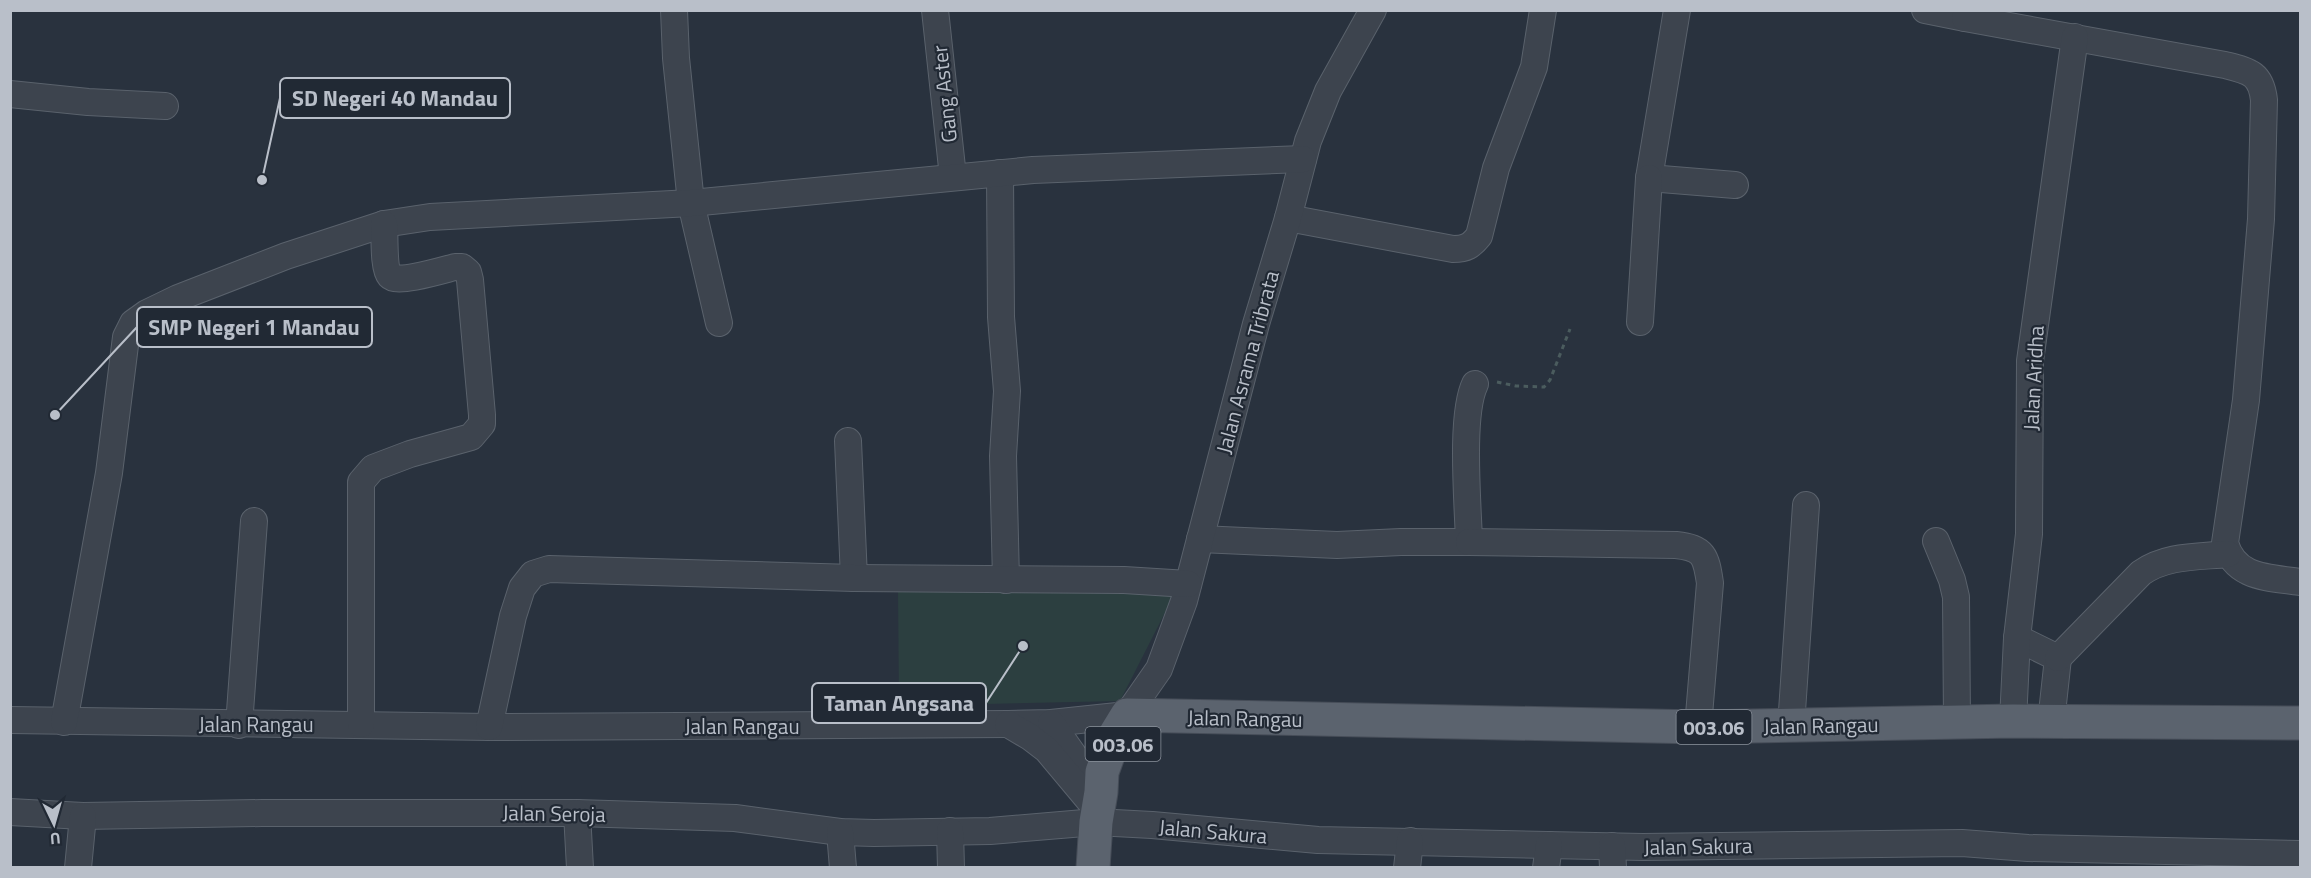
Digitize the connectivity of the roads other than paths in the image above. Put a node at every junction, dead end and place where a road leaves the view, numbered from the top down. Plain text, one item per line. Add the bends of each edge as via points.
1 (674, 10) edge
2 (934, 10) edge
3 (1373, 10) edge
4 (1543, 10) edge
5 (1677, 10) edge
6 (1924, 10) edge
7 (1965, 14) edge
8 (2075, 37) junction
9 (10, 94) edge
10 (165, 106) dead end
11 (1303, 159) junction
12 (1000, 173) junction
13 (953, 177) junction
14 (1650, 178) junction
15 (1735, 185) dead end
16 (691, 203) junction
17 (1288, 218) junction
18 (384, 224) junction
19 (1640, 322) dead end
20 (719, 323) dead end
21 (1475, 384) road end
22 (848, 441) dead end
23 (1806, 505) dead end
24 (254, 521) dead end
25 (1200, 539) junction
26 (1936, 541) dead end
27 (1469, 542) junction
28 (2228, 554) junction
29 (854, 578) junction
30 (1006, 580) junction
31 (2301, 582) edge
32 (1188, 584) junction
33 (2017, 638) junction
34 (2058, 658) junction
35 (1154, 706) junction
36 (10, 720) edge
37 (2013, 720) junction
38 (64, 722) junction
39 (1957, 722) junction
40 (2051, 722) junction
41 (1051, 723) junction
42 (2301, 723) edge
43 (239, 724) junction
44 (361, 724) junction
45 (1008, 724) junction
46 (1791, 726) junction
47 (489, 727) junction
48 (1698, 727) junction
49 (1098, 808) junction
50 (10, 812) edge
51 (577, 813) junction
52 (83, 816) junction
53 (950, 831) junction
54 (840, 832) junction
55 (1410, 842) junction
56 (1548, 856) edge
57 (1748, 856) edge
58 (1856, 856) edge
59 (1612, 857) edge
60 (2298, 858) edge
61 (78, 867) edge
62 (580, 867) edge
63 (843, 867) edge
64 (951, 867) edge
65 (1093, 867) edge
66 (1407, 867) edge

1 - 16 street
2 - 13 street, Gang Aster
3 - 11 street, Jalan Asrama Tribrata via 1328,92
4 - 17 street via 1534,67 1496,168 1479,236 1472,245 1454,249
5 - 14 street
6 - 7 street
7 - 8 street
8 - 28 street via 2246,70 2263,87 2261,219 2246,399 2225,543
8 - 33 street, Jalan Aridha via 2031,361 2028,534
9 - 10 street
11 - 12 street
11 - 17 street, Jalan Asrama Tribrata
12 - 13 street
12 - 30 street via 1001,317 1007,391 1003,456
13 - 16 street
14 - 15 street
14 - 19 street
16 - 18 street via 430,217
16 - 20 street
17 - 25 street, Jalan Asrama Tribrata
18 - 38 street via 286,256 178,298 133,323 126,338 109,473
18 - 44 street via 390,276 405,279 455,267 468,272 482,424 471,437 373,468 361,482
21 - 27 street via 1469,406 1466,455
22 - 29 street
23 - 46 street
24 - 43 street
25 - 27 street via 1337,545
25 - 32 street, Jalan Asrama Tribrata
26 - 39 street via 1956,597
27 - 48 street via 1676,545 1692,546 1702,553 1710,583
28 - 31 street via 2233,563 2261,576
28 - 34 street via 2166,560 2153,565
29 - 30 street
29 - 47 street via 574,568 549,568 533,574 522,588 513,616
30 - 32 street
32 - 35 street, Jalan Asrama Tribrata
33 - 34 street
33 - 37 street, Jalan Aridha
34 - 40 street
35 - 41 street, Jalan Rangau
35 - 48 main road, Jalan Rangau / 003.06
35 - 49 main road, 003.06 via 1116,733 1102,771
36 - 38 street, Jalan Rangau
37 - 39 main road, Jalan Rangau / 003.06
37 - 40 main road, Jalan Rangau / 003.06
38 - 43 street, Jalan Rangau
39 - 46 main road, Jalan Rangau / 003.06
40 - 42 main road, Jalan Rangau / 003.06
41 - 45 street, Jalan Rangau
41 - 49 street
43 - 44 street, Jalan Rangau
44 - 47 street, Jalan Rangau
45 - 47 street, Jalan Rangau
45 - 49 street via 1047,750
46 - 48 main road, Jalan Rangau / 003.06
49 - 53 street, Jalan Seroja via 990,831
49 - 55 street, Jalan Sakura via 1152,825 1318,840
49 - 65 main road, 003.06
50 - 52 street, Jalan Seroja
51 - 52 street, Jalan Seroja
51 - 54 street, Jalan Seroja via 735,818
51 - 62 street
52 - 61 street
53 - 54 street, Jalan Seroja
53 - 64 street
54 - 63 street
55 - 56 street, Jalan Sakura
55 - 66 street
56 - 59 street, Jalan Sakura
57 - 58 street, Jalan Sakura
57 - 59 street, Jalan Sakura
58 - 60 street, Jalan Sakura via 1962,843

